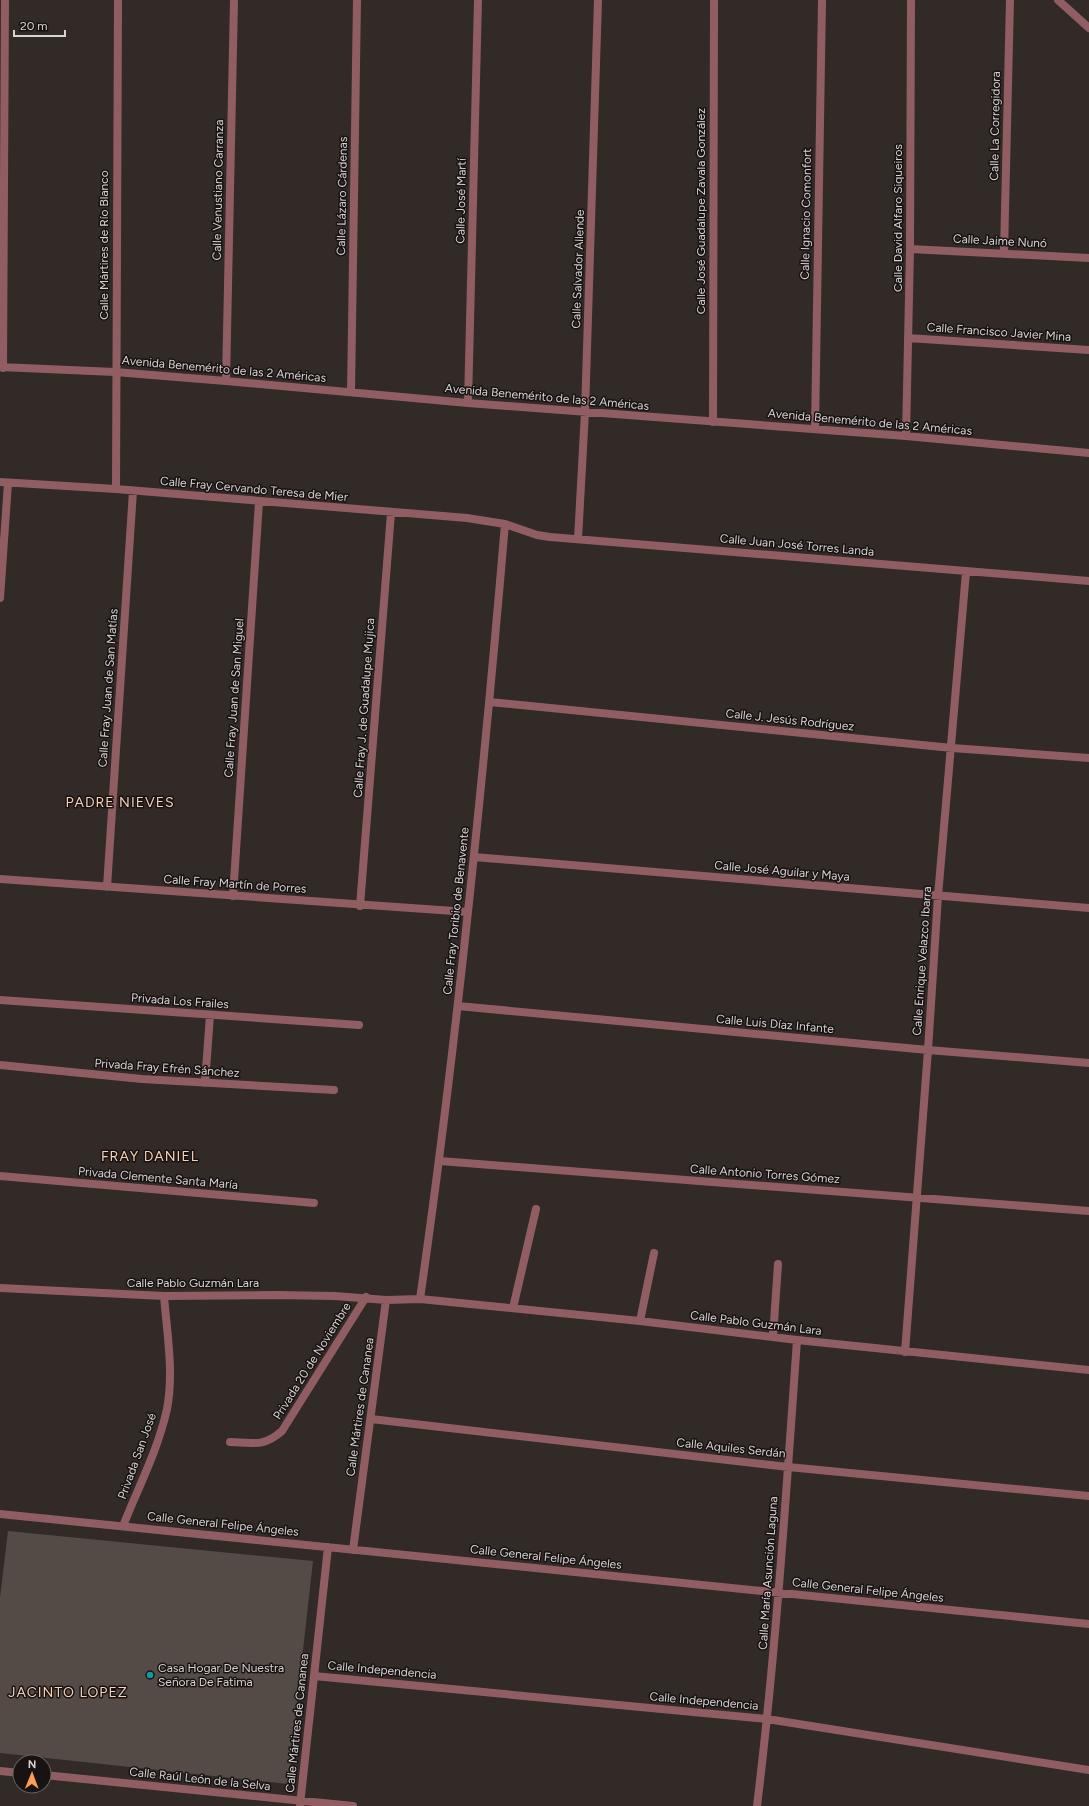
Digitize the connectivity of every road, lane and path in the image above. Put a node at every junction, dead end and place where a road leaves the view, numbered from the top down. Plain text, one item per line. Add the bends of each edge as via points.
1 (5, 0) edge
2 (118, 0) edge
3 (234, 0) edge
4 (357, 0) edge
5 (478, 0) edge
6 (598, 0) edge
7 (714, 0) edge
8 (822, 0) edge
9 (910, 0) edge
10 (1010, 0) edge
11 (1058, 0) edge
12 (1089, 28) edge
13 (910, 248) junction
14 (1004, 253) junction
15 (1089, 258) edge
16 (908, 338) junction
17 (1089, 350) edge
18 (2, 367) edge
19 (115, 372) junction
20 (226, 381) junction
21 (351, 392) junction
22 (468, 403) junction
23 (585, 412) junction
24 (713, 422) junction
25 (815, 429) junction
26 (906, 436) junction
27 (1089, 453) edge
28 (4, 482) edge
29 (116, 490) junction
30 (133, 491) junction
31 (259, 502) junction
32 (391, 513) junction
33 (505, 524) junction
34 (578, 539) junction
35 (966, 572) junction
36 (1089, 581) edge
37 (0, 598) edge
38 (490, 702) junction
39 (952, 748) junction
40 (1089, 758) edge
41 (474, 857) junction
42 (0, 879) edge
43 (107, 886) junction
44 (233, 896) junction
45 (938, 896) junction
46 (360, 906) junction
47 (1089, 908) edge
48 (468, 912) junction
49 (0, 1000) edge
50 (458, 1006) junction
51 (210, 1015) junction
52 (359, 1026) dead end
53 (928, 1050) junction
54 (1089, 1063) edge
55 (0, 1065) edge
56 (204, 1083) junction
57 (334, 1090) dead end
58 (440, 1161) junction
59 (0, 1176) edge
60 (917, 1198) junction
61 (314, 1203) dead end
62 (536, 1208) dead end
63 (1089, 1211) edge
64 (654, 1254) dead end
65 (778, 1264) dead end
66 (0, 1288) edge
67 (164, 1296) junction
68 (366, 1298) junction
69 (420, 1299) junction
70 (386, 1300) junction
71 (513, 1308) junction
72 (640, 1321) junction
73 (772, 1337) junction
74 (797, 1340) junction
75 (905, 1352) junction
76 (1089, 1370) edge
77 (371, 1419) junction
78 (230, 1442) dead end
79 (788, 1467) junction
80 (1089, 1496) edge
81 (0, 1514) edge
82 (122, 1526) junction
83 (328, 1547) junction
84 (353, 1550) junction
85 (779, 1593) junction
86 (1089, 1624) edge
87 (314, 1676) junction
88 (767, 1719) junction
89 (1089, 1770) edge
90 (0, 1771) edge
91 (12, 1772) edge
92 (52, 1777) edge
93 (300, 1803) edge
94 (353, 1806) edge
95 (756, 1806) edge

1 - 18 street
2 - 19 street, Calle Mártires de Río Blanco
3 - 20 street, Calle Venustiano Carranza
4 - 21 street, Calle Lázaro Cárdenas
5 - 22 street, Calle José Martí
6 - 23 street, Calle Salvador Allende
7 - 24 street, Calle José Guadalupe Zavala González
8 - 25 street, Calle Ignacio Comonfort
9 - 13 street, Calle David Alfaro Siqueiros
10 - 14 street, Calle La Corregidora
11 - 12 street
13 - 14 street, Calle Jaime Nunó
13 - 16 street, Calle David Alfaro Siqueiros
14 - 15 street, Calle Jaime Nunó
16 - 17 street, Calle Francisco Javier Mina
16 - 26 street, Calle David Alfaro Siqueiros
18 - 19 street, Avenida Benemérito de las 2 Américas
19 - 20 street, Avenida Benemérito de las 2 Américas
19 - 29 street, Calle Mártires de Río Blanco
20 - 21 street, Avenida Benemérito de las 2 Américas
21 - 22 street, Avenida Benemérito de las 2 Américas
22 - 23 street, Avenida Benemérito de las 2 Américas
23 - 24 street, Avenida Benemérito de las 2 Américas
23 - 34 street, Calle Salvador Allende
24 - 25 street, Avenida Benemérito de las 2 Américas
25 - 26 street, Avenida Benemérito de las 2 Américas
26 - 27 street, Avenida Benemérito de las 2 Américas
28 - 29 street, Calle Fray Cervando Teresa de Mier
28 - 37 street
29 - 30 street, Calle Fray Cervando Teresa de Mier
30 - 31 street, Calle Fray Cervando Teresa de Mier
30 - 43 street, Calle Fray Juan de San Matías
31 - 32 street, Calle Fray Cervando Teresa de Mier
31 - 44 street, Calle Fray Juan de San Miguel
32 - 33 street, Calle Fray Cervando Teresa de Mier via 467,518
32 - 46 street, Calle Fray J. de Guadalupe Mujica
33 - 34 street, Calle Juan José Torres Landa via 537,536
33 - 38 street, Calle Fray Toribio de Benavente
34 - 35 street, Calle Juan José Torres Landa
35 - 36 street, Calle Juan José Torres Landa
35 - 39 street, Calle Enrique Velazco Ibarra
38 - 39 street, Calle J. Jesús Rodríguez
38 - 41 street, Calle Fray Toribio de Benavente
39 - 40 street, Calle J. Jesús Rodríguez
39 - 45 street, Calle Enrique Velazco Ibarra
41 - 45 street, Calle José Aguilar y Maya
41 - 48 street, Calle Fray Toribio de Benavente
42 - 43 street, Calle Fray Martín de Porres
43 - 44 street, Calle Fray Martín de Porres
44 - 46 street, Calle Fray Martín de Porres
45 - 47 street, Calle José Aguilar y Maya
45 - 53 street, Calle Enrique Velazco Ibarra
46 - 48 street, Calle Fray Martín de Porres
48 - 50 street, Calle Fray Toribio de Benavente
49 - 51 street, Privada Los Frailes
50 - 53 street, Calle Luis Díaz Infante
50 - 58 street, Calle Fray Toribio de Benavente
51 - 52 street, Privada Los Frailes
51 - 56 street
53 - 54 street, Calle Luis Díaz Infante
53 - 60 street, Calle Enrique Velazco Ibarra
55 - 56 street, Privada Fray Efrén Sánchez
56 - 57 street, Privada Fray Efrén Sánchez
58 - 60 street, Calle Antonio Torres Gómez
58 - 69 street, Calle Fray Toribio de Benavente
59 - 61 street, Privada Clemente Santa María
60 - 63 street, Calle Antonio Torres Gómez
60 - 75 street, Calle Enrique Velazco Ibarra
62 - 71 street
64 - 72 street
65 - 73 street
66 - 67 street, Calle Pablo Guzmán Lara
67 - 68 street, Calle Pablo Guzmán Lara via 277,1295
67 - 82 street, Privada San José via 170,1385 167,1409 156,1446
68 - 70 street, Calle Pablo Guzmán Lara
68 - 78 street, Privada 20 de Noviembre via 282,1431 264,1443
69 - 70 street
69 - 71 street, Calle Pablo Guzmán Lara
70 - 77 street, Calle Mártires de Cananea
71 - 72 street, Calle Pablo Guzmán Lara
72 - 73 street, Calle Pablo Guzmán Lara
73 - 74 street, Calle Pablo Guzmán Lara
74 - 75 street, Calle Pablo Guzmán Lara
74 - 79 street, Calle María Asunción Laguna
75 - 76 street, Calle Pablo Guzmán Lara
77 - 79 street, Calle Aquiles Serdán
77 - 84 street, Calle Mártires de Cananea
79 - 80 street, Calle Aquiles Serdán
79 - 85 street, Calle María Asunción Laguna
81 - 82 street, Calle General Felipe Ángeles
82 - 83 street, Calle General Felipe Ángeles
83 - 84 street, Calle General Felipe Ángeles
83 - 87 street, Calle Mártires de Cananea
84 - 85 street, Calle General Felipe Ángeles
85 - 86 street, Calle General Felipe Ángeles
85 - 88 street, Calle María Asunción Laguna
87 - 88 street, Calle Independencia
87 - 93 street, Calle Mártires de Cananea
88 - 89 street, Calle Independencia
88 - 95 street, Calle María Asunción Laguna
90 - 91 street
92 - 93 street, Calle Raúl León de la Selva
93 - 94 street, Calle Raúl León de la Selva

